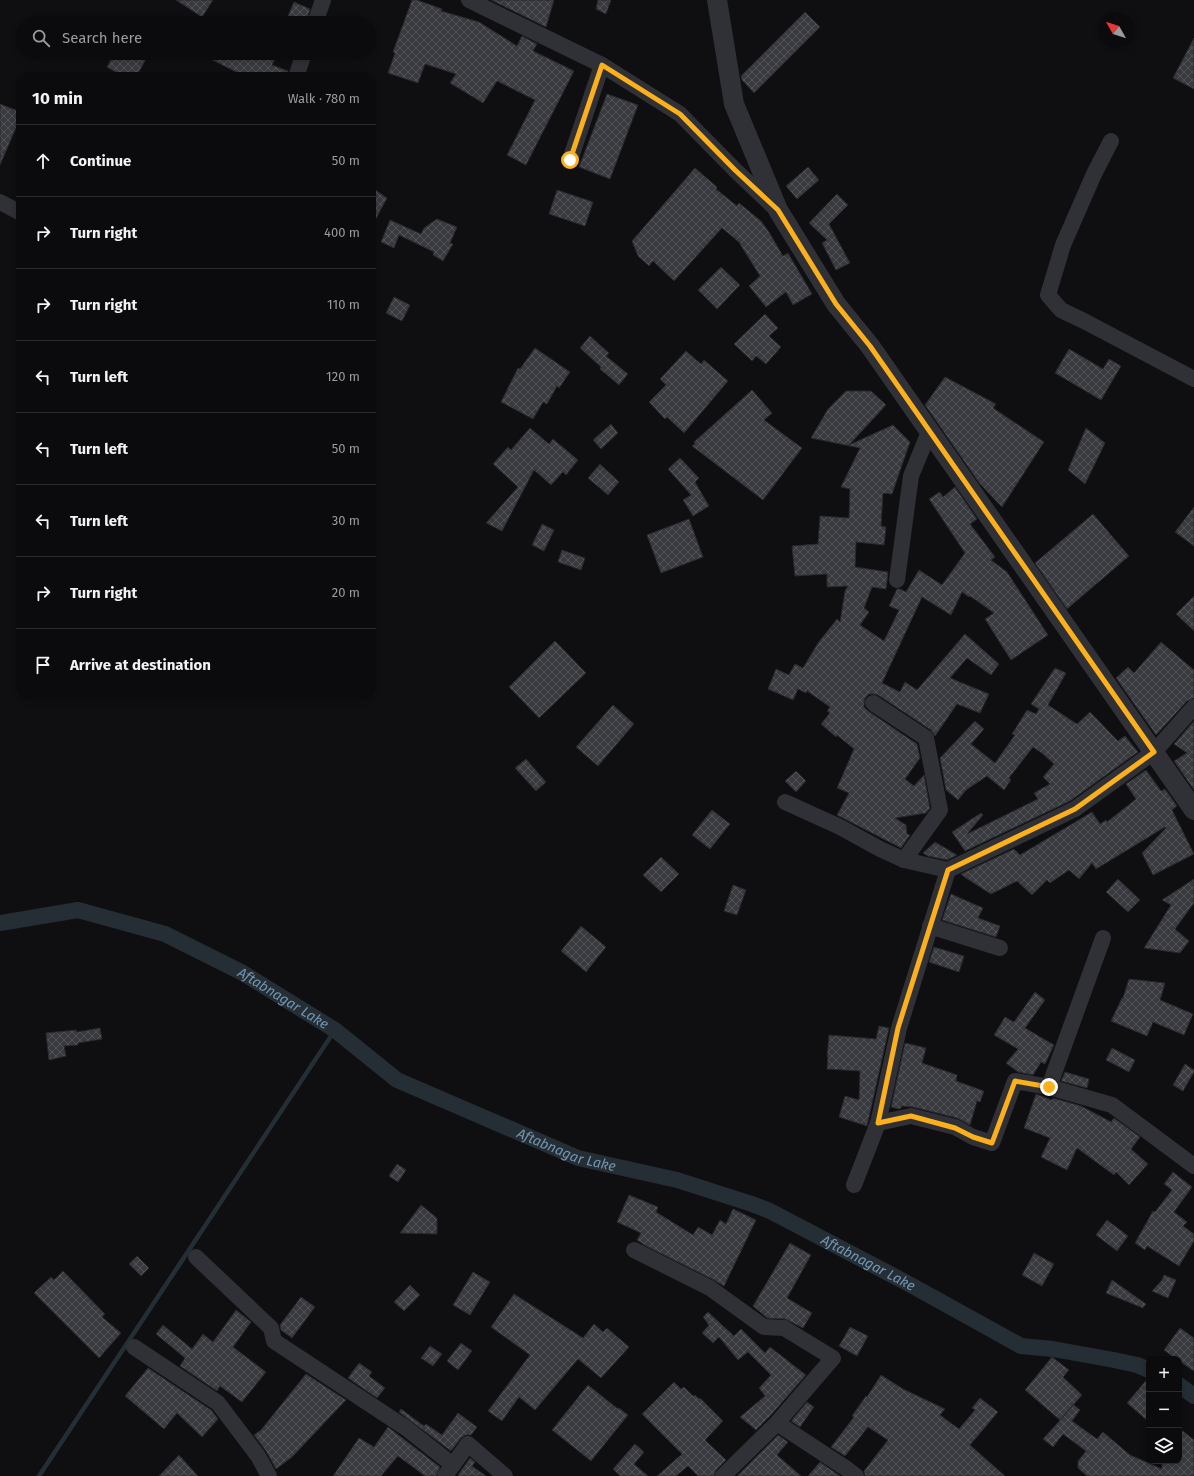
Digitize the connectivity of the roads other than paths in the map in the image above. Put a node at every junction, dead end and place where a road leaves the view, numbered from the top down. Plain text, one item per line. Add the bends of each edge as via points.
1 (322, 0) edge
2 (469, 0) edge
3 (717, 0) edge
4 (317, 16) edge
5 (302, 60) edge
6 (602, 65) junction
7 (298, 72) edge
8 (1111, 141) dead end
9 (570, 160) dead end
10 (0, 202) edge
11 (16, 210) edge
12 (778, 210) junction
13 (1194, 379) edge
14 (929, 432) junction
15 (897, 580) dead end
16 (873, 702) dead end
17 (1194, 707) edge
18 (1154, 752) junction
19 (785, 802) dead end
20 (1194, 810) edge
21 (904, 860) junction
22 (948, 870) junction
23 (930, 926) junction
24 (1103, 938) dead end
25 (1000, 948) dead end
26 (1049, 1087) junction
27 (878, 1123) junction
28 (1194, 1166) edge
29 (854, 1185) dead end
30 (634, 1250) dead end
31 (196, 1257) dead end
32 (134, 1347) dead end
33 (776, 1423) junction
34 (449, 1470) edge
35 (269, 1476) edge
36 (504, 1476) edge
37 (723, 1476) edge
38 (856, 1476) edge

1 - 4 street
2 - 6 street
3 - 12 street via 734,104
5 - 7 street
6 - 9 street
6 - 12 street via 680,114
8 - 13 street via 1063,245 1048,295 1061,310
10 - 11 street
12 - 14 street via 836,304 870,346
14 - 15 street via 911,476
14 - 18 street
16 - 21 street via 926,738 940,810
17 - 18 street
18 - 20 street
18 - 22 street via 1075,809
19 - 21 street
21 - 22 street
22 - 23 street
23 - 25 street
23 - 27 street via 898,1028
24 - 26 street
26 - 27 street via 1015,1081 992,1143 955,1128 911,1116
26 - 28 street via 1112,1105
27 - 29 street
30 - 33 street via 710,1288 764,1327 784,1328 833,1358
31 - 34 street via 271,1328 274,1341 406,1428
32 - 35 street via 218,1403 258,1456
33 - 37 street
33 - 38 street
34 - 36 street via 468,1444

